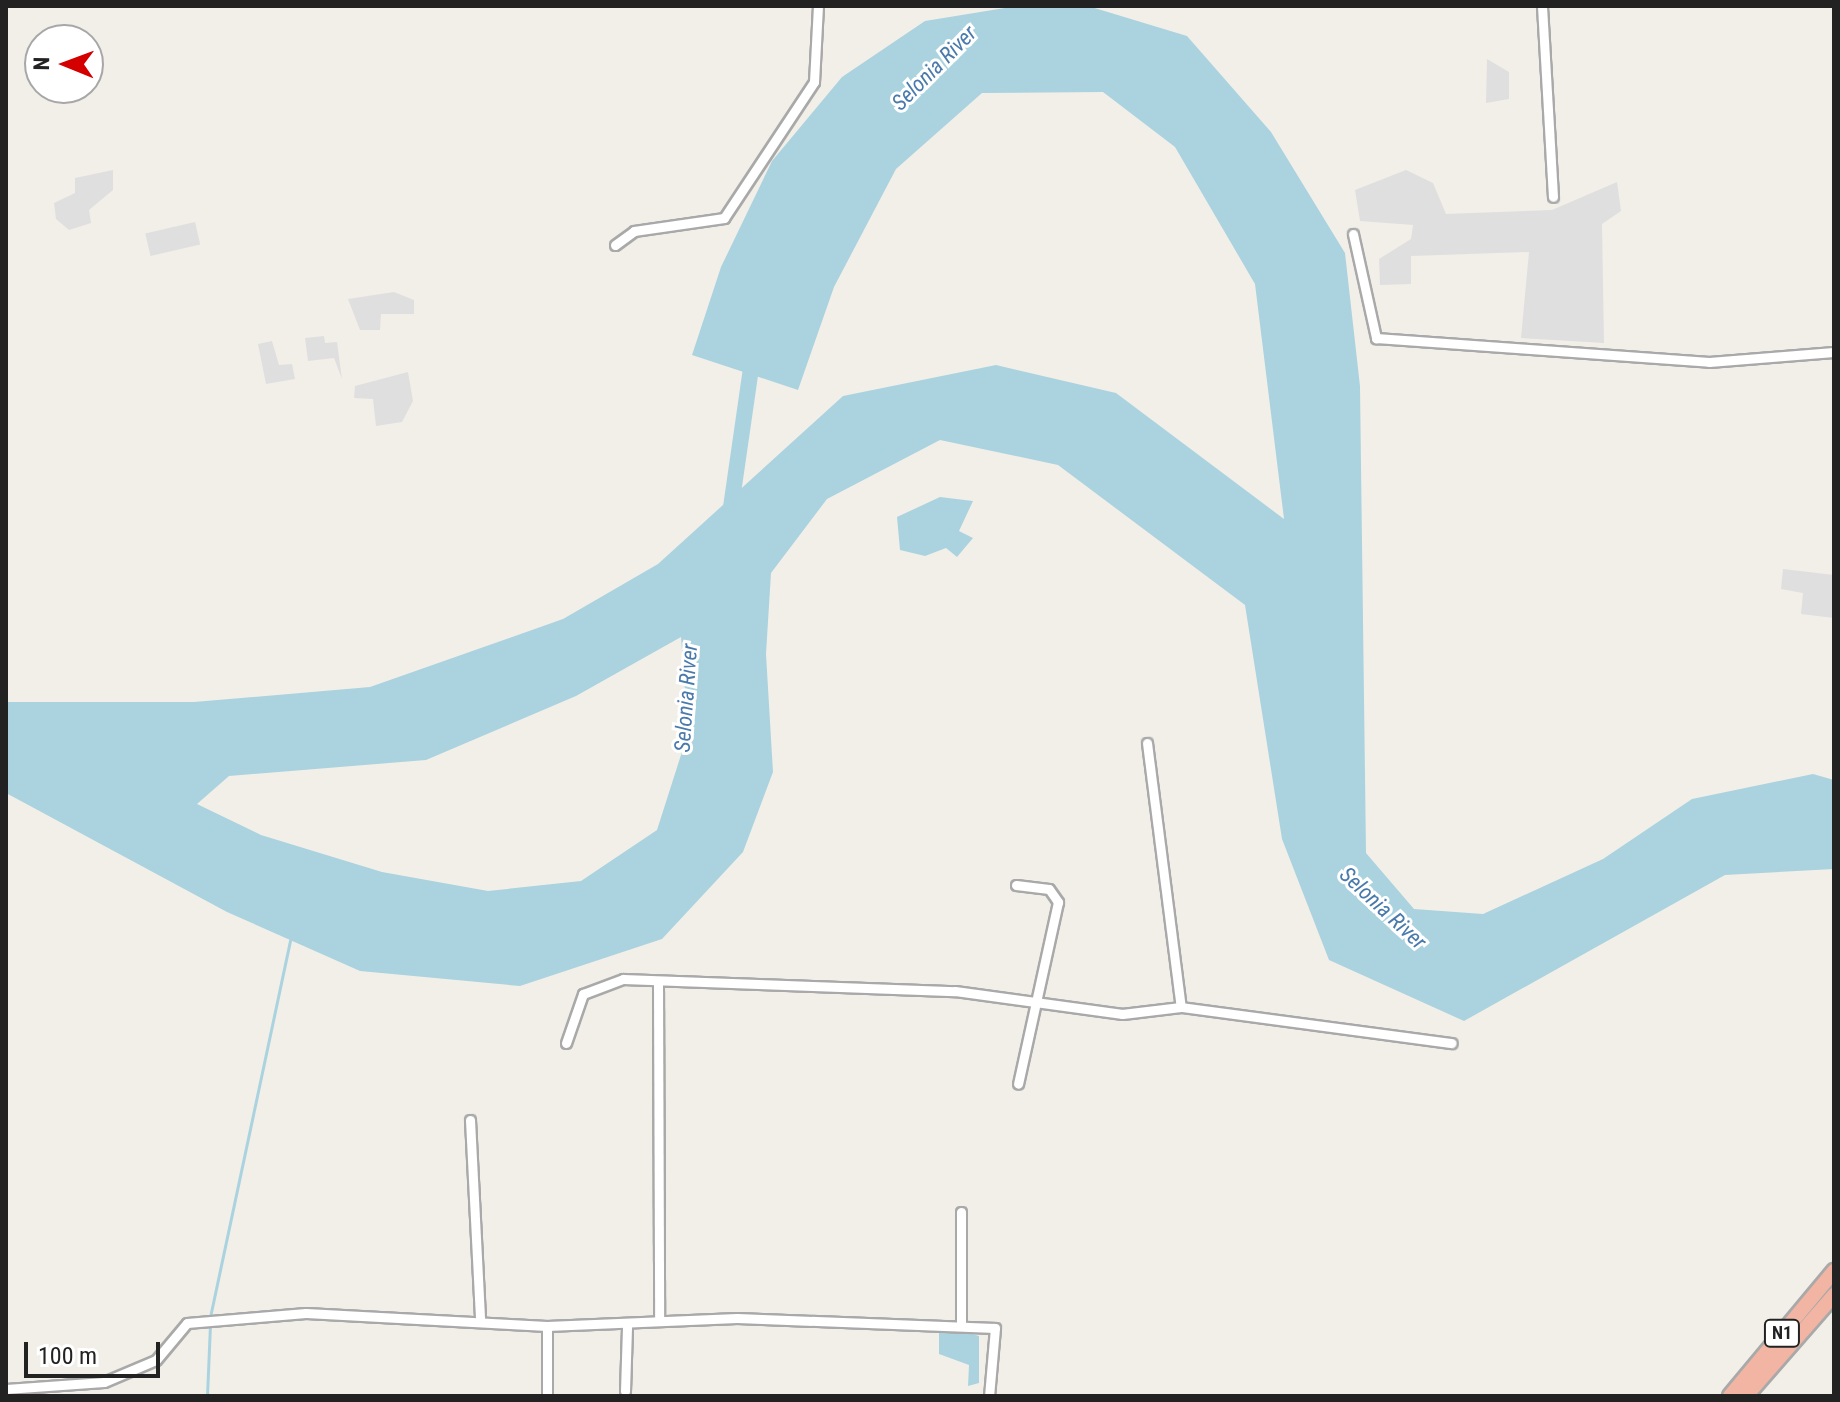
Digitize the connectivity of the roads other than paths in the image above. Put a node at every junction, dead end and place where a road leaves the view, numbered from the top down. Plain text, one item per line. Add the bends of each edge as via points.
1 (818, 6) edge
2 (1542, 6) edge
3 (1553, 197) dead end
4 (1353, 234) dead end
5 (615, 245) dead end
6 (1834, 352) edge
7 (1147, 743) dead end
8 (1016, 885) dead end
9 (658, 981) junction
10 (1036, 1000) junction
11 (1181, 1007) junction
12 (566, 1043) dead end
13 (1452, 1043) dead end
14 (1018, 1084) dead end
15 (470, 1120) dead end
16 (961, 1212) dead end
17 (1834, 1271) edge
18 (1834, 1295) edge
19 (480, 1319) junction
20 (659, 1319) junction
21 (961, 1324) junction
22 (547, 1326) junction
23 (627, 1326) junction
24 (6, 1389) edge
25 (625, 1391) dead end
26 (547, 1396) edge
27 (989, 1396) edge
28 (1730, 1396) edge
29 (1746, 1396) edge

1 - 5 street via 814,82 724,218 634,231
2 - 3 street
4 - 6 street via 1376,338 1709,362
7 - 11 street
8 - 10 street via 1049,889 1058,902
9 - 10 street via 855,985
9 - 12 street via 623,979 583,994
9 - 20 street
10 - 11 street via 1122,1014
10 - 14 street
11 - 13 street
15 - 19 street
16 - 21 street
17 - 28 highway, N1
18 - 29 highway, N1
19 - 22 street
19 - 24 street via 306,1313 187,1323 156,1360 104,1382
20 - 21 street
20 - 23 street
21 - 27 street via 995,1328
22 - 23 street
22 - 26 street
23 - 25 street

